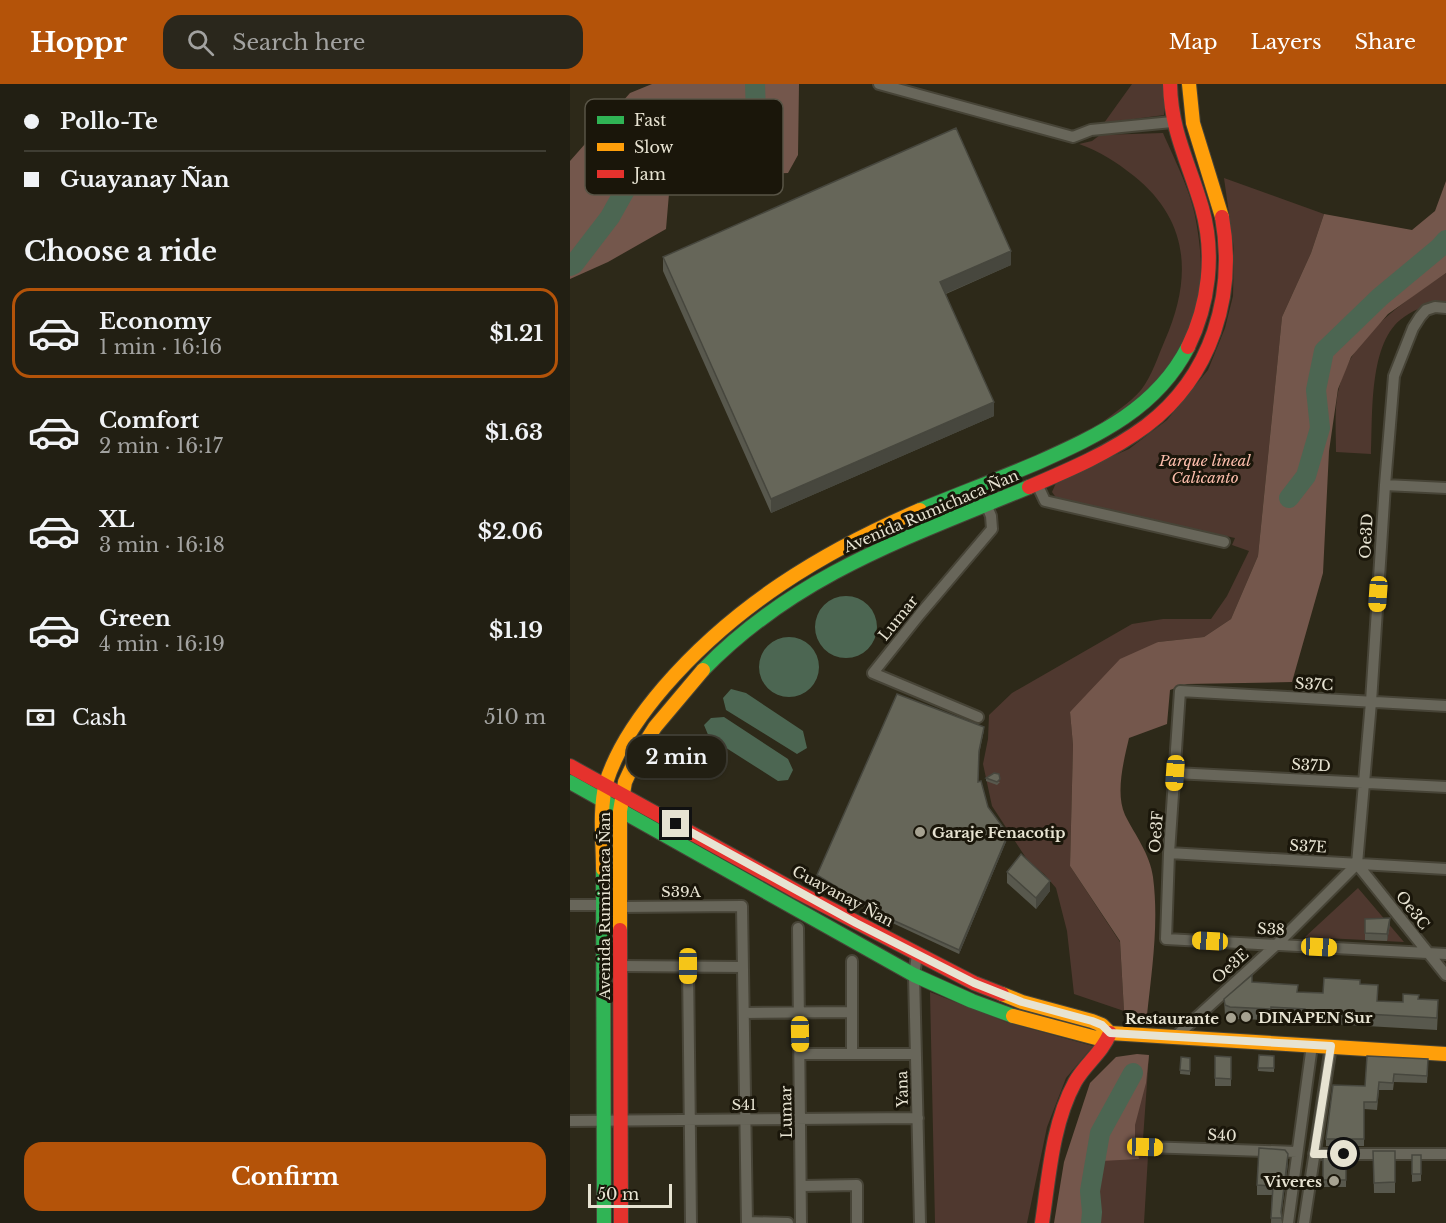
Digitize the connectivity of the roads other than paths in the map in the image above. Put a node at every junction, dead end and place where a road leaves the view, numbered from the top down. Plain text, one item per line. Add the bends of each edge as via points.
1 (879, 84) edge
2 (1170, 84) edge
3 (1188, 84) edge
4 (1172, 122) junction
5 (1206, 291) junction
6 (1224, 293) junction
7 (1446, 308) edge
8 (1036, 484) junction
9 (1385, 485) junction
10 (979, 488) junction
11 (1446, 488) edge
12 (986, 505) junction
13 (1224, 542) dead end
14 (1180, 691) joint
15 (1371, 702) junction
16 (1446, 706) edge
17 (978, 717) dead end
18 (570, 766) edge
19 (1175, 773) junction
20 (570, 782) edge
21 (1365, 783) junction
22 (604, 785) junction
23 (1446, 787) edge
24 (621, 794) junction
25 (603, 800) junction
26 (620, 811) junction
27 (1169, 853) junction
28 (1357, 864) junction
29 (1446, 869) edge
30 (798, 892) junction
31 (570, 905) edge
32 (603, 905) junction
33 (790, 906) junction
34 (620, 907) junction
35 (798, 928) dead end
36 (1166, 939) joint
37 (1276, 945) junction
38 (1427, 953) junction
39 (1446, 954) edge
40 (917, 955) junction
41 (852, 961) dead end
42 (621, 966) junction
43 (688, 966) junction
44 (743, 967) junction
45 (914, 975) junction
46 (1446, 975) edge
47 (852, 1012) junction
48 (744, 1013) junction
49 (799, 1014) junction
50 (1110, 1033) junction
51 (1174, 1038) junction
52 (1312, 1045) junction
53 (1331, 1046) junction
54 (800, 1054) junction
55 (852, 1054) junction
56 (916, 1054) junction
57 (1446, 1054) edge
58 (801, 1118) junction
59 (918, 1118) junction
60 (690, 1119) junction
61 (746, 1119) junction
62 (604, 1120) junction
63 (622, 1120) junction
64 (570, 1121) edge
65 (1145, 1147) dead end
66 (1297, 1152) junction
67 (1314, 1154) junction
68 (1446, 1154) edge
69 (802, 1186) junction
70 (747, 1222) edge
71 (604, 1223) edge
72 (621, 1223) edge
73 (691, 1223) edge
74 (788, 1223) edge
75 (801, 1223) edge
76 (857, 1223) edge
77 (920, 1223) edge
78 (1042, 1223) edge
79 (1288, 1223) edge
80 (1304, 1223) edge

1 - 4 street via 1073,137 1091,130
2 - 4 main road, Avenida Rumichaca Ñan
3 - 6 main road, Avenida Rumichaca Ñan via 1191,123 1224,228
4 - 5 main road, Avenida Rumichaca Ñan via 1203,213 1209,251
5 - 6 main road
5 - 10 main road, Avenida Rumichaca Ñan via 1197,328 1185,353 1145,403 1083,442
6 - 8 main road, Avenida Rumichaca Ñan via 1207,352 1171,403 1118,445
7 - 9 street, Oe3D via 1426,310 1420,317 1394,376
8 - 12 main road, Avenida Rumichaca Ñan
8 - 13 street via 1046,501
9 - 11 street
9 - 15 street, Oe3D
10 - 12 street, Lumar
10 - 22 main road, Avenida Rumichaca Ñan via 845,545 797,571 736,614 692,655 643,712
12 - 17 street, Lumar via 992,529 870,677
12 - 24 main road, Avenida Rumichaca Ñan via 853,561 747,628 658,723
14 - 15 street, S37C
14 - 19 street, Oe3F
15 - 16 street, S37C
15 - 21 street, Oe3D
18 - 22 main road, Guayanay Ñan
19 - 21 street, S37D
19 - 27 street, Oe3F
20 - 25 main road, Guayanay Ñan
21 - 23 street, S37D
21 - 28 street, Oe3D
22 - 24 main road, Guayanay Ñan
22 - 25 main road, Avenida Rumichaca Ñan
24 - 26 main road, Avenida Rumichaca Ñan
24 - 30 main road, Guayanay Ñan
25 - 26 main road, Guayanay Ñan
25 - 32 main road, Avenida Rumichaca Ñan
26 - 33 main road, Guayanay Ñan
26 - 34 main road, Avenida Rumichaca Ñan
27 - 28 street, S37E
27 - 36 street, Oe3F
28 - 29 street, S37E
28 - 37 street, Oe3E
28 - 38 street, Oe3C
30 - 33 main road
30 - 40 main road, Guayanay Ñan
31 - 32 street
32 - 62 main road, Avenida Rumichaca Ñan
33 - 45 main road, Guayanay Ñan
34 - 42 main road, Avenida Rumichaca Ñan
34 - 44 street, S39A via 742,906
35 - 49 street, Lumar
36 - 37 street, S38
37 - 38 street, S38
37 - 51 street, Oe3E
38 - 39 street, S38
38 - 46 street, Oe3C
40 - 45 street, Yana
40 - 50 main road, Guayanay Ñan via 974,983 1022,1002 1102,1025
41 - 47 street
42 - 43 street
42 - 63 main road, Avenida Rumichaca Ñan
43 - 44 street
43 - 60 street
44 - 48 street
45 - 50 main road, Guayanay Ñan via 1011,1016 1096,1038
45 - 56 street, Yana
47 - 49 street
47 - 55 street
48 - 49 street
48 - 61 street
49 - 54 street, Lumar
50 - 51 main road, Guayanay Ñan
50 - 78 main road via 1106,1045 1084,1069 1068,1099
51 - 52 main road, Guayanay Ñan
52 - 53 main road, Guayanay Ñan
52 - 66 street
53 - 57 main road, Guayanay Ñan
53 - 67 street
54 - 55 street
54 - 58 street, Lumar
55 - 56 street
56 - 59 street, Yana
58 - 59 street, S41
58 - 61 street, S41
58 - 69 street, Lumar
59 - 77 street, Yana
60 - 61 street, S41
60 - 63 street, S41
60 - 73 street
61 - 70 street
62 - 63 street, S41
62 - 64 street, S41
62 - 71 main road, Avenida Rumichaca Ñan
63 - 72 main road, Avenida Rumichaca Ñan
65 - 66 street, S40
66 - 79 street
67 - 68 street
67 - 80 street
69 - 75 street, Lumar
69 - 76 street via 856,1185
70 - 74 street

